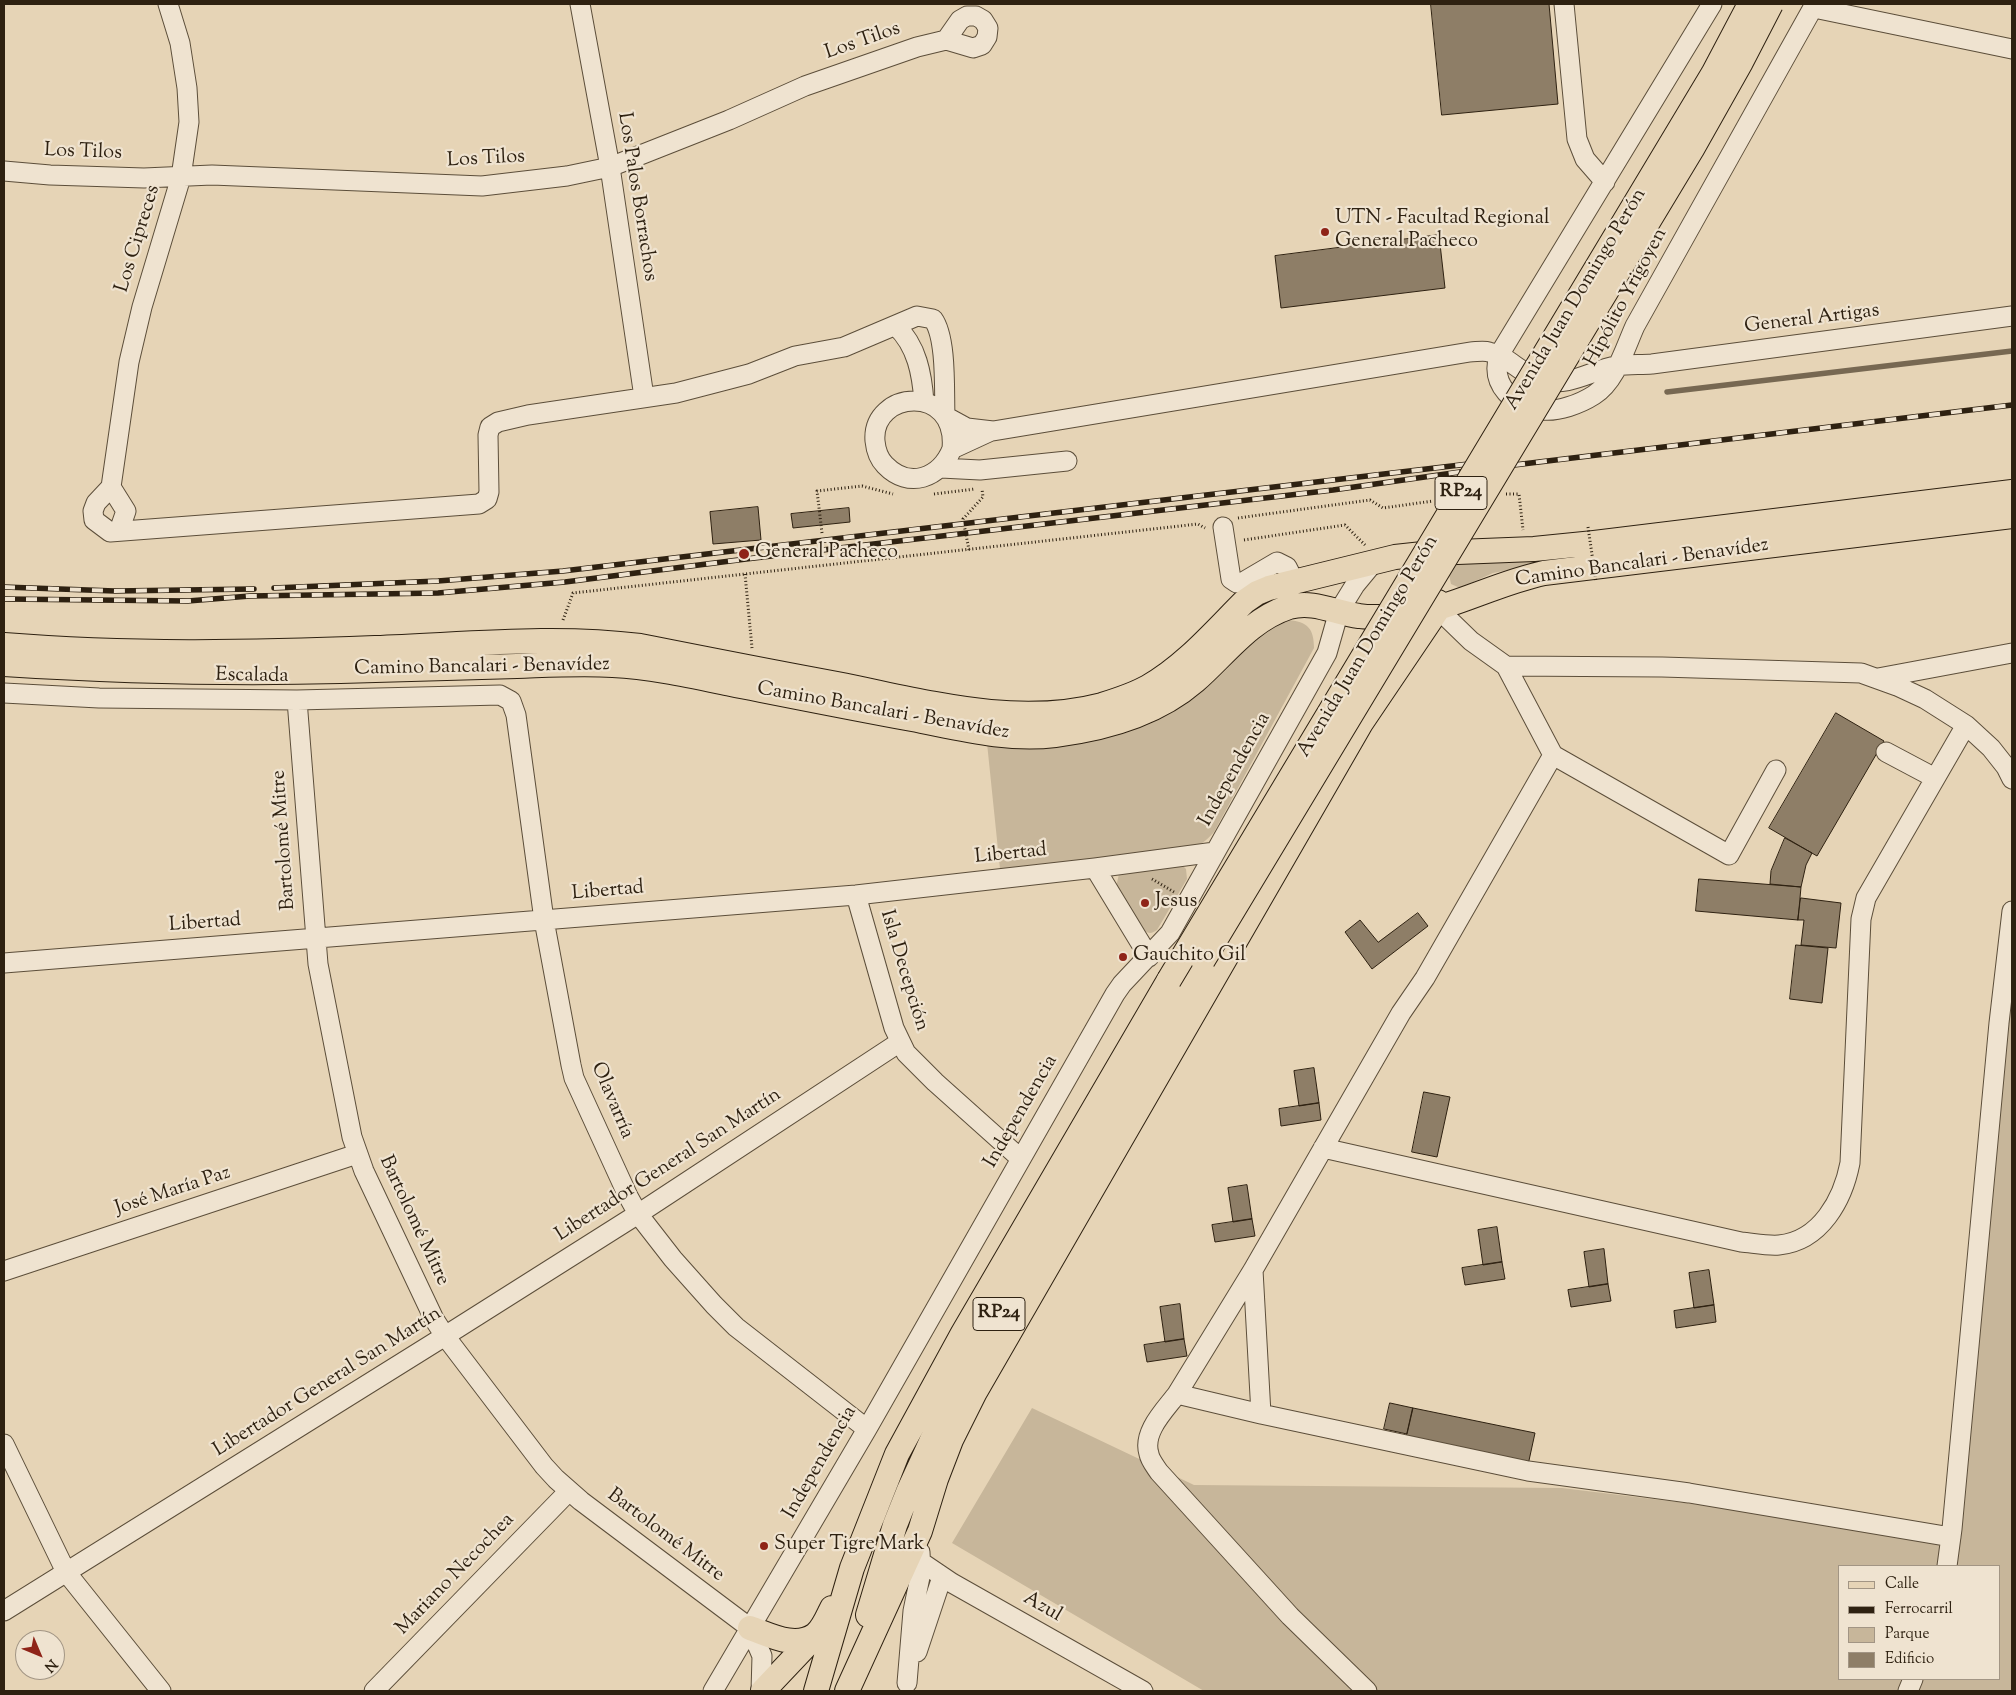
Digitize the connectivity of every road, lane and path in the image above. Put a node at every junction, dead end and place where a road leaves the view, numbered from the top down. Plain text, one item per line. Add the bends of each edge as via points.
1 (168, 4) edge
2 (580, 4) edge
3 (1564, 4) edge
4 (1712, 4) edge
5 (1750, 4) edge
6 (1772, 4) edge
7 (1815, 6) edge
8 (946, 40) dead end
9 (2012, 49) edge
10 (610, 167) junction
11 (4, 171) edge
12 (181, 176) junction
13 (1605, 182) junction
14 (2012, 316) edge
15 (896, 326) junction
16 (1499, 354) junction
17 (1617, 366) junction
18 (644, 397) junction
19 (924, 402) junction
20 (945, 416) junction
21 (992, 431) junction
22 (952, 449) junction
23 (1067, 461) dead end
24 (941, 468) junction
25 (981, 480) junction
26 (111, 487) junction
27 (2012, 492) edge
28 (895, 494) dead end
29 (930, 494) dead end
30 (1501, 495) dead end
31 (1438, 501) dead end
32 (2012, 516) edge
33 (1198, 524) junction
34 (1588, 527) dead end
35 (1223, 528) junction
36 (119, 531) junction
37 (822, 533) dead end
38 (970, 550) junction
39 (1525, 550) junction
40 (1438, 553) junction
41 (1378, 561) junction
42 (745, 574) junction
43 (1294, 581) junction
44 (1596, 582) dead end
45 (1438, 609) junction
46 (1339, 611) junction
47 (555, 642) junction
48 (4, 645) edge
49 (2012, 653) edge
50 (4, 664) edge
51 (1506, 666) junction
52 (754, 668) junction
53 (1876, 678) junction
54 (4, 693) edge
55 (500, 695) joint
56 (298, 700) junction
57 (1966, 725) junction
58 (1886, 752) dead end
59 (1553, 755) junction
60 (1776, 770) dead end
61 (1935, 778) junction
62 (2012, 779) edge
63 (1215, 852) junction
64 (1095, 868) junction
65 (1146, 876) dead end
66 (856, 895) junction
67 (1188, 899) junction
68 (2012, 911) edge
69 (544, 920) junction
70 (315, 938) junction
71 (1149, 957) junction
72 (4, 963) edge
73 (900, 1042) junction
74 (1324, 1148) junction
75 (357, 1154) junction
76 (1021, 1159) junction
77 (638, 1214) junction
78 (1253, 1270) junction
79 (4, 1272) edge
80 (445, 1336) junction
81 (1177, 1394) junction
82 (1261, 1414) junction
83 (867, 1429) junction
84 (4, 1444) edge
85 (569, 1491) junction
86 (920, 1531) junction
87 (1951, 1538) junction
88 (920, 1562) junction
89 (1947, 1565) edge
90 (852, 1568) junction
91 (66, 1572) junction
92 (942, 1577) junction
93 (4, 1611) edge
94 (750, 1628) junction
95 (816, 1635) junction
96 (906, 1687) edge
97 (162, 1691) edge
98 (374, 1691) edge
99 (713, 1691) edge
100 (762, 1691) edge
101 (816, 1691) edge
102 (847, 1691) edge
103 (1143, 1691) edge
104 (1366, 1691) edge

1 - 12 street, Los Cipreces via 180,43 188,88 189,122
2 - 10 street, Los Palos Borrachos
3 - 13 street via 1577,139 1585,159
4 - 13 street
5 - 90 main road, Avenida Juan Domingo Perón / RP24, bridge via 1713,74 1169,980 968,1325 897,1454
6 - 102 main road, RP24, bridge via 1692,149 1203,960 982,1345 932,1440 895,1525
7 - 9 street
7 - 17 street, Hipólito Yrigoyen via 1635,326
8 - 10 street, Los Tilos via 805,86
10 - 12 street, Los Tilos via 567,176 482,186
10 - 18 street, Los Palos Borrachos
11 - 12 street, Los Tilos via 50,175
12 - 26 street, Los Cipreces via 130,362
13 - 16 street
14 - 17 street, General Artigas
15 - 18 street via 844,348 795,356 749,374 676,393
15 - 19 street via 910,341 919,366
15 - 20 street via 917,316 933,319 938,326 944,364
16 - 17 street, General Artigas via 1522,371 1542,380 1572,380
16 - 17 street, Hipólito Yrigoyen via 1496,367 1508,394 1522,405 1543,410 1567,406 1594,395 1606,384
16 - 21 street via 1470,352
18 - 36 street via 528,415 490,427 489,492 487,499 479,504
19 - 20 street
19 - 24 street via 911,400 887,412 879,422 876,449 882,462 903,477 930,475
20 - 21 street via 967,428
20 - 22 street via 951,426
21 - 22 street
22 - 24 street
23 - 25 street
24 - 25 street
25 - 29 path
25 - 38 path via 982,497 963,524
26 - 36 street via 126,511
26 - 36 street via 96,502 94,520 110,532
27 - 39 main road, Camino Bancalari - Benavídez
28 - 37 path via 862,486 817,491
30 - 39 path via 1519,494
31 - 35 path via 1383,508 1370,500
32 - 45 main road, Camino Bancalari - Benavídez via 1544,573 1502,584
33 - 35 path
33 - 35 path via 1205,528
33 - 38 path
34 - 44 path, bridge
35 - 41 path via 1345,524
35 - 43 street via 1231,579 1243,582 1277,562 1286,567
38 - 42 path
39 - 40 main road, Camino Bancalari - Benavídez
40 - 41 main road, Camino Bancalari - Benavídez
40 - 45 main road
41 - 43 main road, Camino Bancalari - Benavídez
41 - 46 street, Independencia via 1355,585
42 - 47 path via 573,593
42 - 52 path
43 - 52 main road, Camino Bancalari - Benavídez via 1257,593 1244,602 1172,672 1147,688 1116,701 1081,710 1024,715 990,712
45 - 46 main road, Camino Bancalari - Benavídez via 1372,618
45 - 51 street via 1472,641
45 - 86 main road via 1361,724 975,1392 951,1440
46 - 50 main road, Camino Bancalari - Benavídez via 1316,605 1288,608 1254,626 1194,682 1148,711 1092,729 1030,737 973,731 685,675 614,665 265,673
46 - 63 street, Independencia via 1327,653
47 - 48 main road, Camino Bancalari - Benavídez via 265,652 134,652
47 - 52 main road, Camino Bancalari - Benavídez via 640,646
49 - 53 street
51 - 53 street via 1835,671
51 - 59 street
53 - 57 street via 1925,699
54 - 56 street, Escalada via 98,698
55 - 56 street, Escalada
55 - 69 street, Olavarría via 510,701 516,715
56 - 70 street, Bartolomé Mitre
57 - 61 street
57 - 62 street via 1991,748
58 - 61 street
59 - 60 street via 1729,855
59 - 74 street
61 - 74 street via 1866,898 1861,919 1850,1163 1836,1206 1820,1226 1798,1240 1779,1245 1741,1242
63 - 64 street, Libertad
63 - 67 street, Independencia
64 - 66 street, Libertad
64 - 71 street
65 - 67 path
66 - 69 street, Libertad
66 - 73 street, Isla Decepción
67 - 71 street, Independencia via 1170,933
68 - 87 street
69 - 70 street, Libertad
69 - 77 street, Olavarría via 574,1078
70 - 72 street, Libertad
70 - 75 street, Bartolomé Mitre
71 - 76 street, Independencia via 1115,994
73 - 76 street, Isla Decepción via 906,1053 935,1082
73 - 77 street, Libertador General San Martín
74 - 78 street
75 - 79 street, José María Paz
75 - 80 street, Bartolomé Mitre via 434,1319
76 - 83 street, Independencia
77 - 80 street, Libertador General San Martín
77 - 83 street, Olavarría via 736,1327
78 - 81 street
78 - 82 street
80 - 85 street, Bartolomé Mitre via 544,1466
80 - 91 street, Libertador General San Martín
81 - 82 street
81 - 104 street via 1153,1427 1148,1440 1148,1454 1158,1472 1290,1616
82 - 87 street via 1528,1471 1689,1493
83 - 94 street, Independencia
84 - 91 street
85 - 94 street, Bartolomé Mitre
85 - 98 street, Mariano Necochea
86 - 88 street
86 - 102 main road
87 - 89 street
88 - 92 street, Azul
88 - 96 street
90 - 95 main road
90 - 101 main road, RP24
91 - 93 street, Libertador General San Martín
91 - 97 street
92 - 96 street
92 - 103 street, Azul
94 - 95 main road via 796,1642
94 - 99 street, Independencia
94 - 100 street via 762,1656
95 - 100 main road

